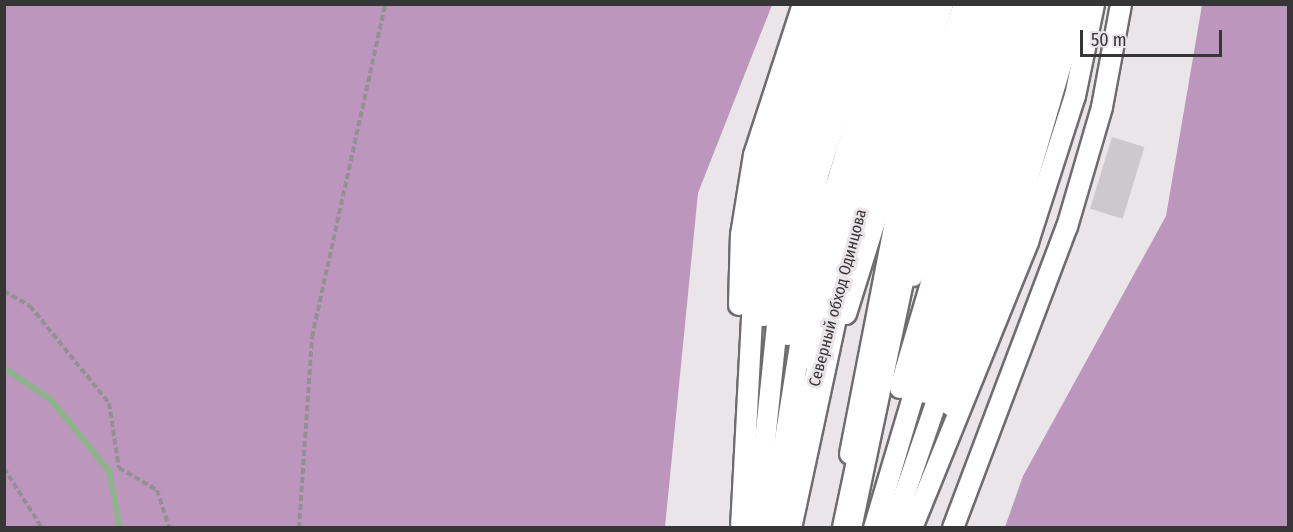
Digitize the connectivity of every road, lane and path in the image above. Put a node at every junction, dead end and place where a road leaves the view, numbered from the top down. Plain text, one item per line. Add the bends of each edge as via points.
1 (385, 4) edge
2 (803, 4) edge
3 (820, 4) edge
4 (838, 4) edge
5 (855, 4) edge
6 (873, 4) edge
7 (891, 4) edge
8 (909, 4) edge
9 (927, 4) edge
10 (943, 4) edge
11 (964, 4) edge
12 (980, 4) edge
13 (997, 4) edge
14 (1014, 4) edge
15 (1030, 4) edge
16 (1047, 4) edge
17 (1063, 4) edge
18 (1079, 4) edge
19 (1094, 4) edge
20 (1121, 4) edge
21 (4, 291) edge
22 (4, 468) edge
23 (42, 528) edge
24 (169, 528) edge
25 (299, 528) edge
26 (734, 528) edge
27 (741, 528) edge
28 (749, 528) edge
29 (756, 528) edge
30 (764, 528) edge
31 (771, 528) edge
32 (779, 528) edge
33 (787, 528) edge
34 (795, 528) edge
35 (838, 528) edge
36 (847, 528) edge
37 (856, 528) edge
38 (865, 528) edge
39 (874, 528) edge
40 (884, 528) edge
41 (893, 528) edge
42 (903, 528) edge
43 (912, 528) edge
44 (953, 528) edge

1 - 25 path via 312,337
2 - 26 lane via 754,155 741,235
3 - 27 lane via 770,160 756,240
4 - 28 lane via 786,165 770,244
5 - 29 lane via 802,170 785,249
6 - 30 lane via 818,175 799,253
7 - 31 lane via 814,258
8 - 32 lane via 829,262
9 - 33 highway, Северный обход Одинцова via 843,267
10 - 34 lane via 858,271
11 - 35 lane via 899,201
12 - 36 highway via 915,206
13 - 37 lane via 919,254
14 - 38 lane via 925,292
15 - 39 lane
16 - 40 lane
17 - 41 lane via 995,231
18 - 42 lane via 1011,236
19 - 43 lane via 1074,96 1028,242
20 - 44 lane via 1102,107 1067,226
21 - 24 path via 30,306 109,403 119,468 157,490
22 - 23 path

